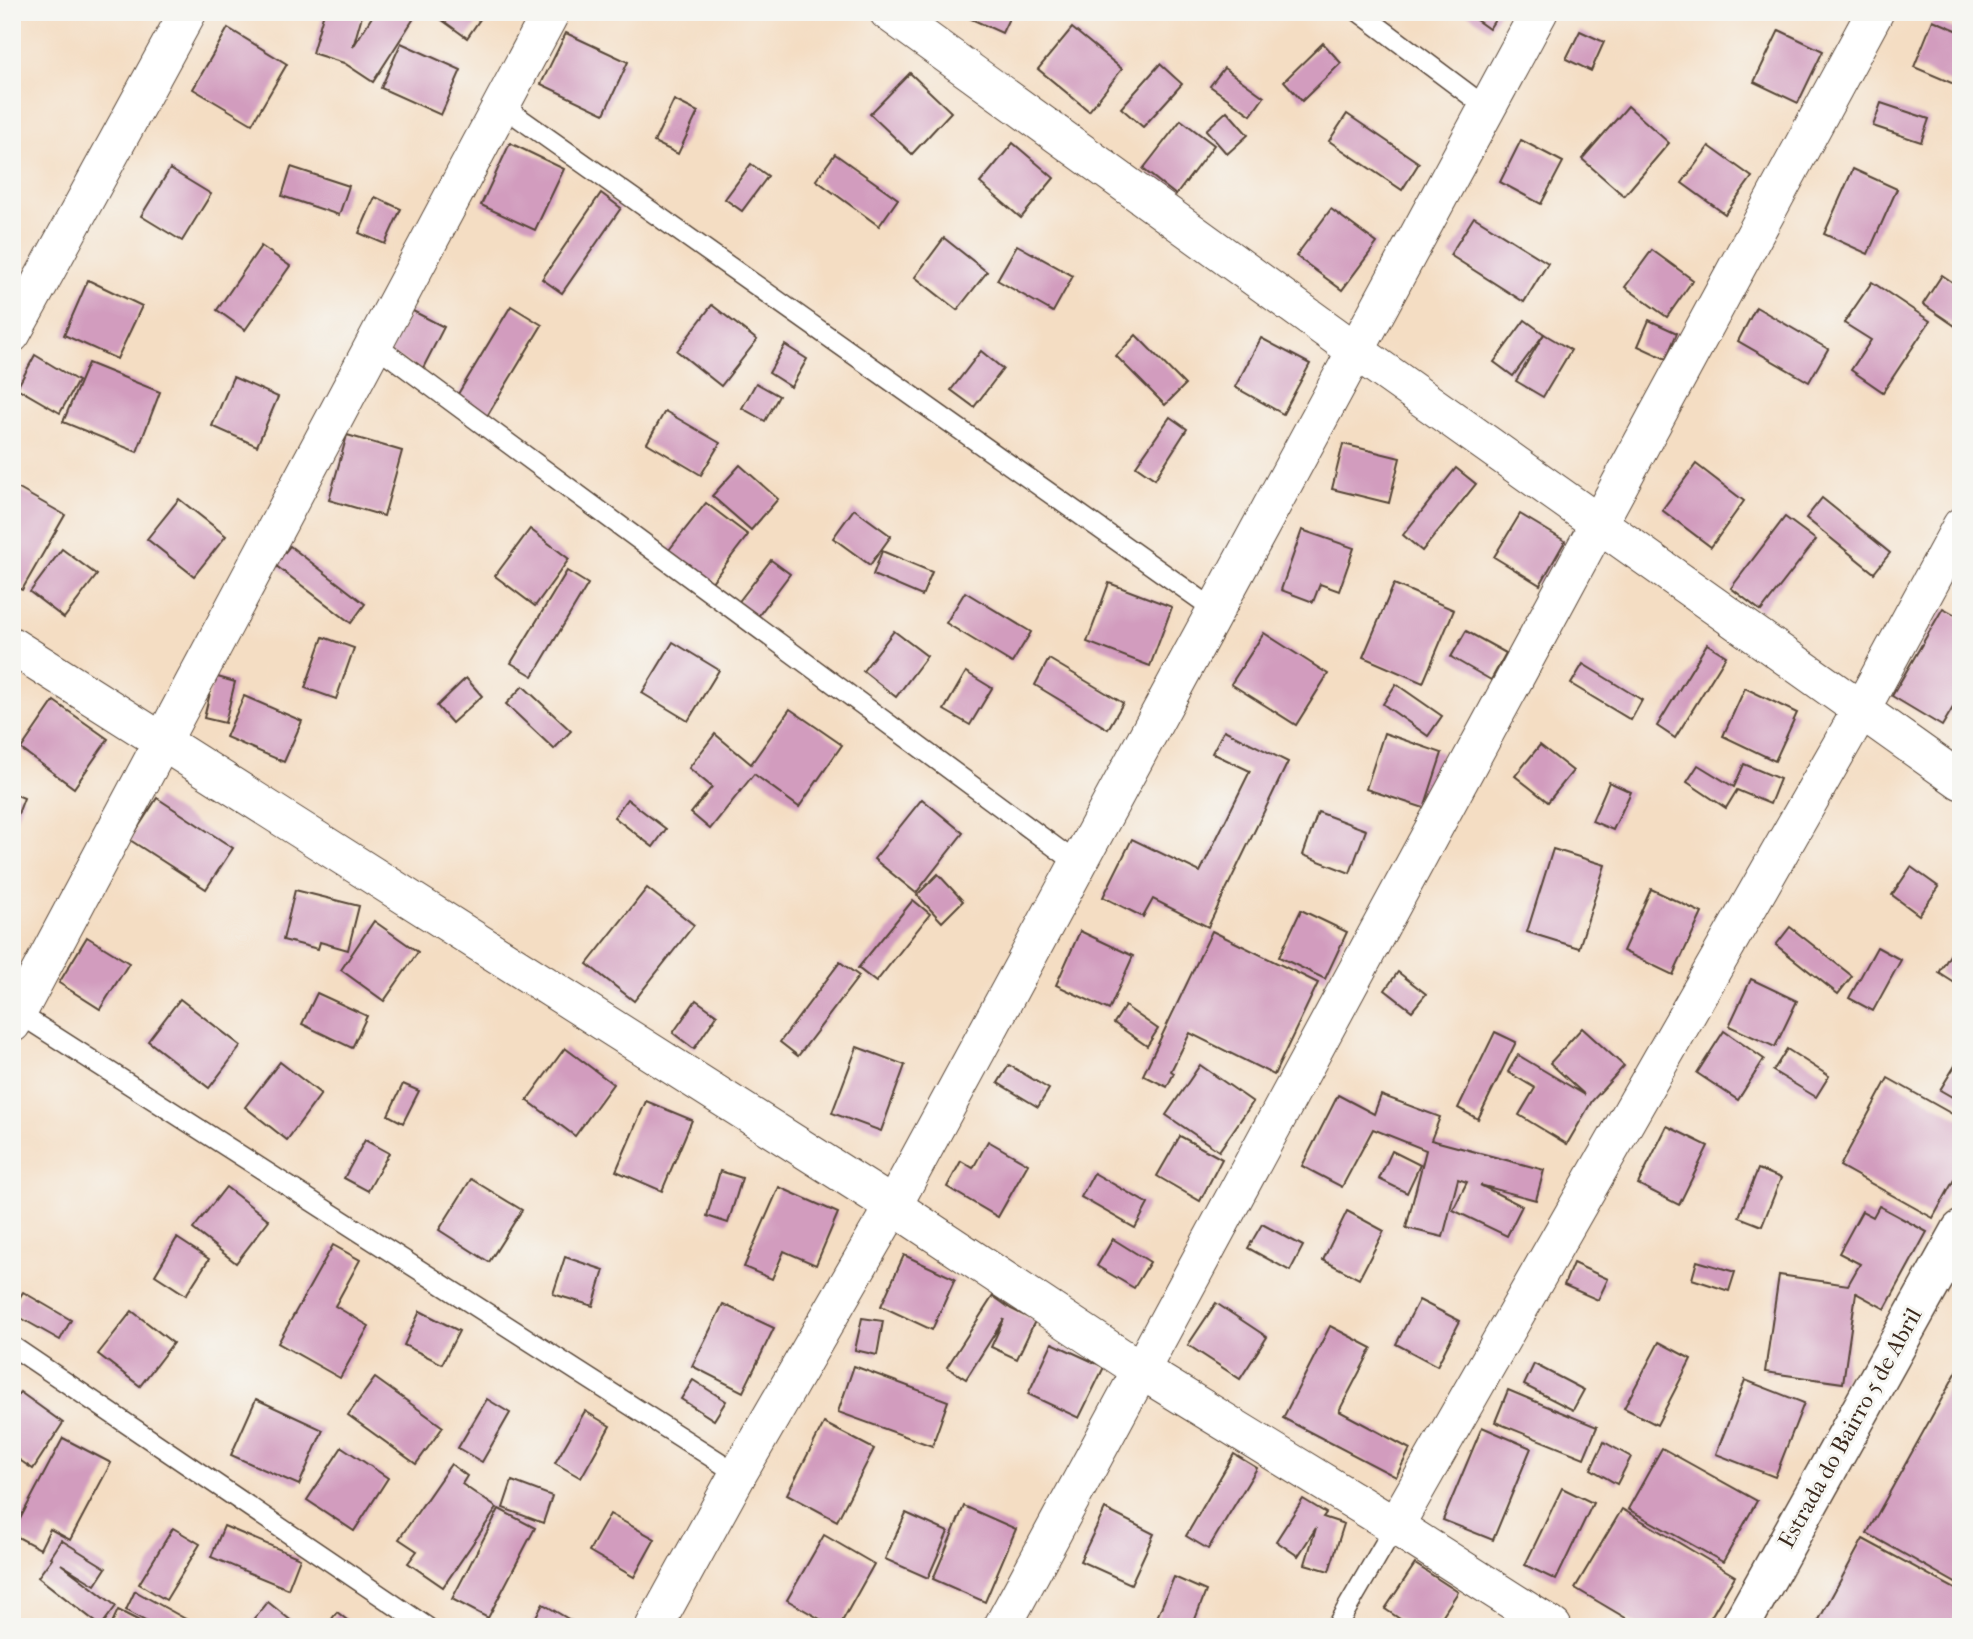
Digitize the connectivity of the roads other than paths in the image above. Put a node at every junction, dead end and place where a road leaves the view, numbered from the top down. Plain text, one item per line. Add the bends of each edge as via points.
1 (188, 12) edge
2 (551, 12) edge
3 (888, 12) edge
4 (1359, 12) edge
5 (1539, 12) edge
6 (1875, 12) edge
7 (501, 105) junction
8 (1487, 108) junction
9 (12, 334) edge
10 (374, 344) junction
11 (1356, 351) junction
12 (1599, 524) junction
13 (1961, 526) edge
14 (1215, 610) junction
15 (12, 646) edge
16 (1861, 710) junction
17 (162, 741) junction
18 (1961, 781) edge
19 (1078, 864) junction
20 (15, 1019) edge
21 (893, 1206) junction
22 (1961, 1230) edge
23 (12, 1346) edge
24 (1142, 1371) junction
25 (738, 1474) junction
26 (1395, 1527) junction
27 (427, 1627) edge
28 (654, 1627) edge
29 (1002, 1627) edge
30 (1336, 1627) edge
31 (1553, 1627) edge
32 (1740, 1627) edge

1 - 9 street
2 - 7 street
3 - 11 street
4 - 8 lane
5 - 8 street
6 - 12 street
7 - 10 street
7 - 14 lane
8 - 11 street
10 - 17 street
10 - 19 lane
11 - 12 street
11 - 14 street
12 - 16 street
12 - 24 street
13 - 16 street
14 - 19 street
15 - 17 street
16 - 18 street
16 - 26 street
17 - 20 street
17 - 21 street
19 - 21 street
20 - 25 lane
21 - 24 street
21 - 25 street
22 - 32 street, Estrada do Bairro 5 de Abril
23 - 27 lane
24 - 26 street
24 - 29 street
25 - 28 street
26 - 30 lane
26 - 31 street

